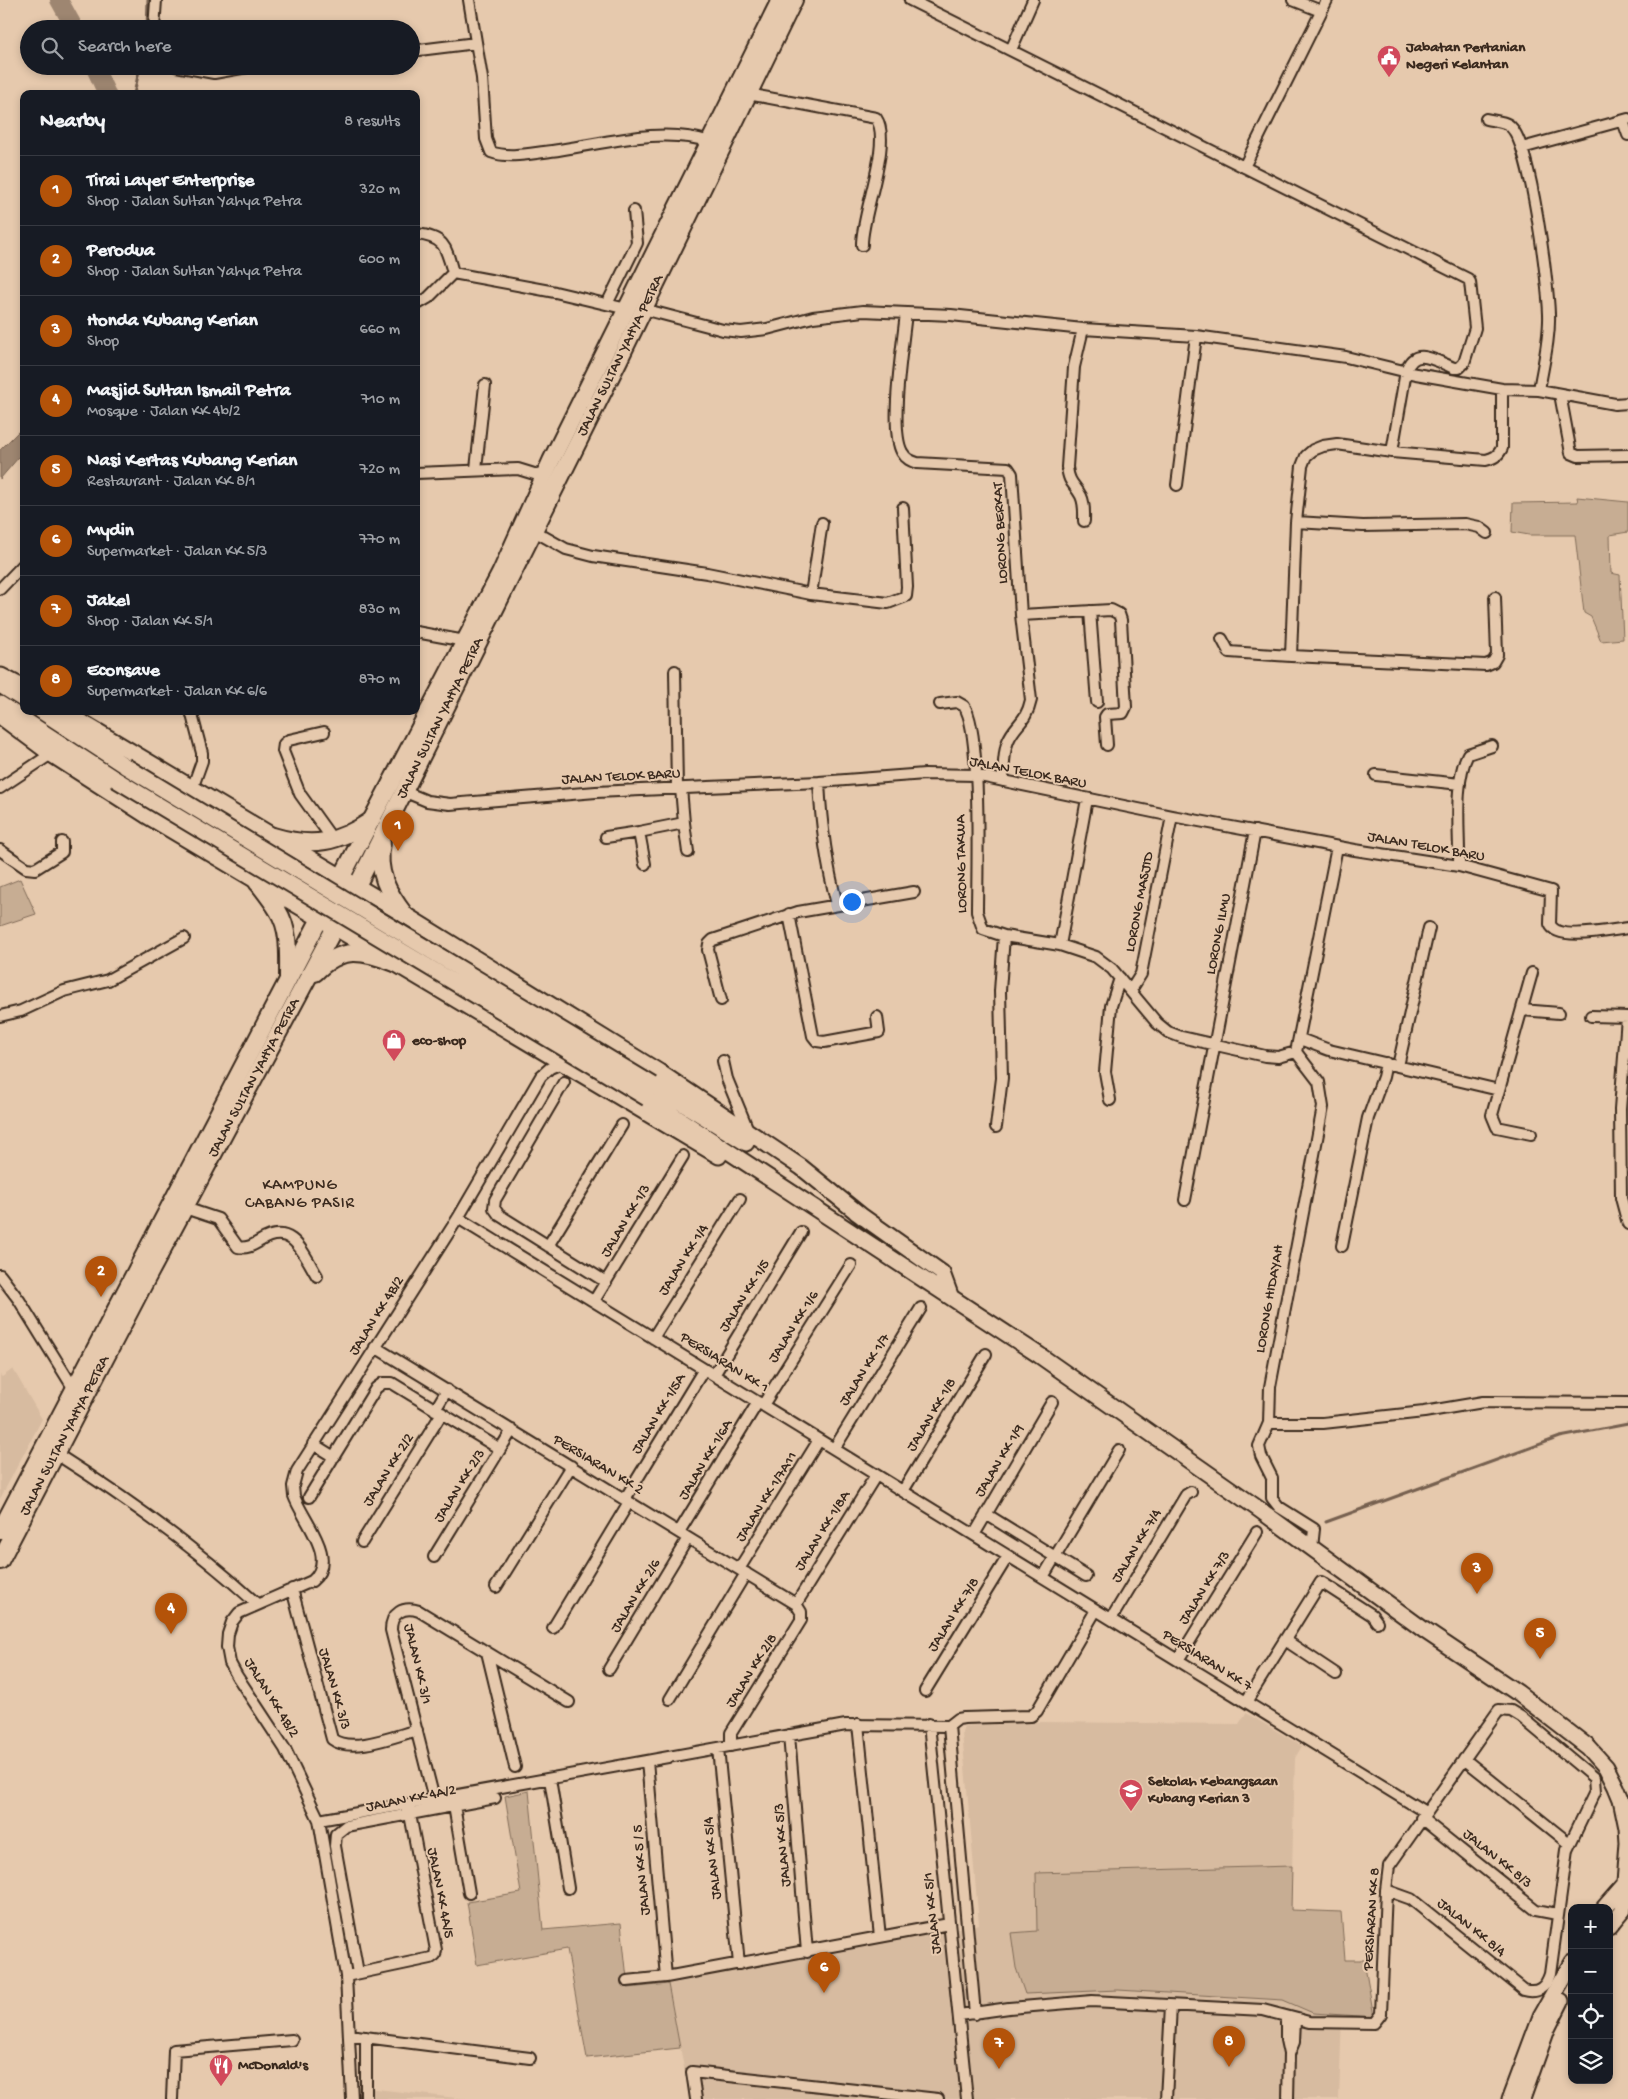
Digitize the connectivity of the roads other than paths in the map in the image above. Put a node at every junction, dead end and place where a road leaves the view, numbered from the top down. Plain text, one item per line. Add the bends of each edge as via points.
1 (156, 0) edge
2 (468, 0) edge
3 (780, 0) edge
4 (794, 0) edge
5 (910, 0) edge
6 (1033, 0) edge
7 (1293, 0) edge
8 (1327, 0) edge
9 (1321, 12) junction
10 (155, 20) edge
11 (476, 43) junction
12 (420, 50) edge
13 (1010, 50) junction
14 (748, 94) junction
15 (1486, 119) dead end
16 (1626, 120) edge
17 (1628, 135) edge
18 (710, 142) junction
19 (1522, 148) junction
20 (1244, 167) junction
21 (634, 211) dead end
22 (420, 234) edge
23 (862, 245) dead end
24 (453, 273) junction
25 (420, 303) edge
26 (607, 304) junction
27 (626, 309) junction
28 (643, 309) junction
29 (906, 313) junction
30 (1083, 329) junction
31 (1196, 336) junction
32 (1406, 371) junction
33 (485, 385) dead end
34 (1502, 389) junction
35 (1539, 390) junction
36 (1560, 394) junction
37 (1628, 403) edge
38 (1392, 452) junction
39 (1628, 455) edge
40 (569, 459) junction
41 (551, 461) junction
42 (476, 469) junction
43 (420, 473) edge
44 (544, 477) junction
45 (1177, 485) dead end
46 (903, 508) dead end
47 (1084, 521) dead end
48 (1296, 522) junction
49 (822, 523) dead end
50 (534, 531) junction
51 (1487, 533) dead end
52 (20, 568) edge
53 (0, 590) edge
54 (811, 594) junction
55 (1495, 597) dead end
56 (1090, 611) junction
57 (1021, 615) junction
58 (420, 633) edge
59 (1222, 639) dead end
60 (465, 641) junction
61 (1291, 656) junction
62 (676, 671) dead end
63 (0, 675) edge
64 (0, 685) edge
65 (20, 688) edge
66 (20, 689) edge
67 (1097, 702) dead end
68 (0, 704) edge
69 (940, 704) dead end
70 (47, 715) edge
71 (70, 715) edge
72 (192, 715) edge
73 (0, 716) edge
74 (324, 732) dead end
75 (1107, 745) dead end
76 (1492, 746) dead end
77 (51, 754) junction
78 (1376, 774) dead end
79 (975, 775) junction
80 (1003, 781) junction
81 (819, 782) junction
82 (1460, 784) junction
83 (0, 788) edge
84 (192, 788) junction
85 (679, 788) junction
86 (404, 790) junction
87 (1087, 800) junction
88 (1172, 816) junction
89 (684, 823) junction
90 (378, 824) junction
91 (1255, 831) junction
92 (639, 832) junction
93 (273, 836) junction
94 (606, 837) dead end
95 (334, 840) junction
96 (62, 842) dead end
97 (1337, 847) junction
98 (0, 850) edge
99 (688, 852) dead end
100 (301, 853) junction
101 (645, 864) dead end
102 (1459, 866) junction
103 (342, 877) junction
104 (257, 882) junction
105 (357, 886) junction
106 (273, 891) junction
107 (914, 892) dead end
108 (384, 902) junction
109 (837, 904) junction
110 (789, 914) junction
111 (405, 915) junction
112 (320, 918) junction
113 (336, 927) junction
114 (1429, 928) dead end
115 (1628, 928) edge
116 (1004, 936) junction
117 (184, 938) dead end
118 (1060, 945) junction
119 (371, 948) junction
120 (395, 963) junction
121 (1532, 973) dead end
122 (1120, 978) junction
123 (288, 979) junction
124 (305, 984) junction
125 (1131, 990) junction
126 (721, 1000) dead end
127 (1522, 1010) junction
128 (1559, 1013) dead end
129 (0, 1016) edge
130 (1591, 1016) dead end
131 (877, 1017) dead end
132 (1627, 1017) edge
133 (1300, 1039) junction
134 (1213, 1044) junction
135 (537, 1049) junction
136 (1296, 1052) junction
137 (723, 1061) dead end
138 (562, 1063) junction
139 (1386, 1063) junction
140 (1398, 1066) junction
141 (542, 1076) junction
142 (564, 1082) dead end
143 (1499, 1090) junction
144 (650, 1091) junction
145 (1110, 1100) dead end
146 (622, 1125) dead end
147 (996, 1126) dead end
148 (749, 1133) junction
149 (1530, 1134) dead end
150 (683, 1156) dead end
151 (740, 1199) dead end
152 (1185, 1200) dead end
153 (185, 1208) junction
154 (458, 1218) junction
155 (864, 1218) junction
156 (1628, 1224) edge
157 (801, 1232) dead end
158 (857, 1234) junction
159 (548, 1246) junction
160 (1342, 1246) dead end
161 (851, 1265) dead end
162 (0, 1275) edge
163 (317, 1276) dead end
164 (606, 1282) junction
165 (950, 1295) junction
166 (594, 1301) junction
167 (921, 1308) dead end
168 (653, 1338) junction
169 (375, 1347) junction
170 (986, 1354) dead end
171 (704, 1369) junction
172 (714, 1375) junction
173 (74, 1389) junction
174 (447, 1390) junction
175 (1052, 1402) dead end
176 (1628, 1403) edge
177 (761, 1404) junction
178 (438, 1411) junction
179 (1269, 1423) junction
180 (512, 1430) junction
181 (819, 1440) junction
182 (314, 1444) junction
183 (834, 1448) junction
184 (500, 1449) junction
185 (1119, 1450) dead end
186 (55, 1453) junction
187 (334, 1457) junction
188 (571, 1466) junction
189 (876, 1474) junction
190 (903, 1491) junction
191 (1191, 1492) dead end
192 (309, 1497) dead end
193 (627, 1501) junction
194 (986, 1514) junction
195 (0, 1531) edge
196 (1257, 1532) dead end
197 (684, 1535) junction
198 (974, 1535) junction
199 (362, 1542) dead end
200 (1312, 1548) junction
201 (1008, 1556) junction
202 (1055, 1556) junction
203 (434, 1557) dead end
204 (0, 1561) edge
205 (743, 1571) junction
206 (1086, 1576) dead end
207 (1043, 1577) junction
208 (496, 1587) dead end
209 (292, 1589) junction
210 (257, 1604) junction
211 (799, 1608) junction
212 (1096, 1610) junction
213 (1111, 1619) junction
214 (1376, 1622) dead end
215 (553, 1628) dead end
216 (1285, 1640) junction
217 (487, 1652) junction
218 (1178, 1660) junction
219 (609, 1669) dead end
220 (1336, 1674) dead end
221 (925, 1691) dead end
222 (670, 1699) dead end
223 (569, 1702) dead end
224 (1246, 1702) junction
225 (858, 1724) junction
226 (929, 1724) junction
227 (950, 1726) junction
228 (417, 1730) junction
229 (789, 1735) junction
230 (730, 1746) junction
231 (718, 1748) junction
232 (1464, 1759) junction
233 (647, 1761) junction
234 (515, 1767) dead end
235 (550, 1779) junction
236 (495, 1798) dead end
237 (434, 1799) junction
238 (453, 1801) junction
239 (409, 1809) junction
240 (1423, 1815) junction
241 (320, 1823) junction
242 (336, 1834) junction
243 (1569, 1844) junction
244 (1625, 1884) junction
245 (568, 1888) dead end
246 (1386, 1890) junction
247 (469, 1893) dead end
248 (1608, 1904) edge
249 (1557, 1914) junction
250 (1613, 1922) edge
251 (949, 1924) junction
252 (880, 1938) junction
253 (969, 1948) junction
254 (952, 1950) junction
255 (807, 1952) junction
256 (739, 1964) junction
257 (1568, 1969) edge
258 (358, 1973) junction
259 (346, 1976) junction
260 (666, 1977) junction
261 (627, 1981) dead end
262 (1568, 1990) edge
263 (1171, 2006) junction
264 (975, 2011) junction
265 (958, 2013) junction
266 (1291, 2018) junction
267 (349, 2035) junction
268 (366, 2037) junction
269 (292, 2040) dead end
270 (530, 2058) dead end
271 (172, 2099) edge
272 (352, 2099) edge
273 (366, 2099) edge
274 (696, 2099) edge
275 (938, 2099) edge
276 (967, 2099) edge
277 (1166, 2099) edge
278 (1288, 2099) edge
279 (1510, 2099) edge
280 (1522, 2099) edge

1 - 10 street
2 - 11 street
3 - 18 highway, JALAN SULTAN YAHYA PETRA
4 - 14 highway, JALAN SULTAN YAHYA PETRA
5 - 13 street
6 - 13 street
7 - 9 street
8 - 9 street
9 - 20 street
11 - 12 street
11 - 18 street via 486,139 491,152 531,154 661,135 686,136
13 - 20 street
14 - 23 street via 876,118 881,131 878,168 863,223
14 - 28 highway, JALAN SULTAN YAHYA PETRA
15 - 19 street via 1508,124
16 - 17 street
16 - 19 street
18 - 27 highway, JALAN SULTAN YAHYA PETRA
19 - 35 street via 1540,227 1549,315
20 - 32 street via 1469,280 1475,328 1462,366 1454,368 1419,356 1411,359
21 - 26 street via 637,243
22 - 24 street via 433,236 441,242 447,250
24 - 25 street
24 - 26 street
26 - 27 street
27 - 41 highway, JALAN SULTAN YAHYA PETRA
28 - 29 street via 740,332 813,317 864,311
28 - 40 highway, JALAN SULTAN YAHYA PETRA
29 - 30 street
29 - 57 street, LORONG BERKAT via 896,430 902,452 908,460 917,463 1010,470
30 - 31 street
30 - 47 street via 1074,367 1067,467 1068,480 1081,496
31 - 32 street via 1346,357
31 - 45 street
32 - 34 street
32 - 38 street
33 - 42 street
34 - 35 street
34 - 38 street via 1502,448 1492,459
35 - 36 street
36 - 37 street via 1615,404
36 - 39 street via 1571,453 1578,456
38 - 48 street via 1336,444 1313,450 1302,466
40 - 41 highway via 568,454 562,452
40 - 50 highway, JALAN SULTAN YAHYA PETRA
41 - 44 highway, JALAN SULTAN YAHYA PETRA
42 - 43 street
42 - 44 street via 518,469
44 - 60 highway, JALAN SULTAN YAHYA PETRA
46 - 54 street via 906,596 888,603
48 - 51 street via 1363,526 1466,524
48 - 61 street
49 - 54 street
50 - 54 street via 566,549 594,556 707,573
50 - 86 highway, JALAN SULTAN YAHYA PETRA
52 - 53 street
55 - 61 street via 1496,655 1493,662 1486,665
56 - 57 street
56 - 67 street
56 - 75 street via 1115,611 1121,620 1126,707 1122,713 1105,717
57 - 80 street, LORONG BERKAT via 1030,700 1023,722 1008,742
58 - 60 street
59 - 61 street via 1229,652
60 - 90 highway, JALAN SULTAN YAHYA PETRA
62 - 85 street
63 - 65 main road
64 - 66 main road
68 - 144 main road, bridge via 116,778
69 - 79 street, LORONG TAKWA via 957,702 968,712
70 - 144 main road, bridge
71 - 84 main road
72 - 84 street via 202,761
73 - 77 main road
74 - 95 street via 289,740 284,744 284,751 300,794
76 - 82 street via 1468,754
77 - 83 street
77 - 104 main road
78 - 82 street
79 - 80 street, JALAN TELOK BARU
79 - 81 street, JALAN TELOK BARU via 925,774
79 - 116 street, LORONG TAKWA via 978,917 983,929
80 - 87 street, JALAN TELOK BARU
81 - 85 street, JALAN TELOK BARU
81 - 109 street via 821,821
82 - 102 street
84 - 93 main road
85 - 86 street, JALAN TELOK BARU via 450,804 427,801
85 - 89 street
86 - 90 highway, JALAN SULTAN YAHYA PETRA
87 - 88 street, JALAN TELOK BARU
87 - 118 street
88 - 91 street, JALAN TELOK BARU
88 - 125 street, LORONG MASJID via 1141,974
89 - 92 street
89 - 99 street
90 - 95 highway
90 - 103 highway, JALAN SULTAN YAHYA PETRA
90 - 105 highway, JALAN SULTAN YAHYA PETRA
90 - 111 highway via 380,865 390,897
91 - 97 street, JALAN TELOK BARU
91 - 134 street, LORONG ILMU
92 - 94 street
92 - 101 street
93 - 95 highway via 301,843
93 - 100 main road
96 - 98 street via 62,852 35,870 26,868
97 - 102 street, JALAN TELOK BARU
97 - 133 street
100 - 103 main road
100 - 106 main road via 307,868 304,874 289,886
102 - 115 street, JALAN TELOK BARU via 1551,891 1550,924 1555,931 1569,934
103 - 105 main road
103 - 112 highway, JALAN SULTAN YAHYA PETRA
104 - 106 main road
104 - 123 highway via 284,925 288,943
105 - 108 main road
105 - 113 highway, JALAN SULTAN YAHYA PETRA
106 - 112 main road
107 - 109 street
108 - 111 main road
108 - 119 main road via 369,915 367,924
109 - 110 street
110 - 126 street via 709,944
110 - 131 street via 813,1036 817,1041 879,1032
111 - 148 main road via 659,1072
112 - 113 main road
112 - 123 highway, JALAN SULTAN YAHYA PETRA
113 - 119 main road
113 - 124 highway, JALAN SULTAN YAHYA PETRA
114 - 140 street
116 - 118 street, LORONG TAKWA
116 - 147 street via 1000,991 1002,1078
117 - 129 street via 108,980 64,991 21,1011
118 - 122 street, LORONG TAKWA via 1105,962
119 - 120 main road
120 - 124 highway via 358,951 345,954 323,964
120 - 135 main road
121 - 127 street
122 - 125 street, LORONG TAKWA
122 - 145 street via 1111,1006 1105,1072
123 - 173 highway, JALAN SULTAN YAHYA PETRA
124 - 153 highway, JALAN SULTAN YAHYA PETRA
125 - 134 street, LORONG TAKWA via 1168,1032
127 - 128 street
127 - 143 street
130 - 132 street
132 - 156 street via 1620,1109 1621,1198
133 - 136 street
133 - 139 street via 1318,1047
134 - 136 street, LORONG TAKWA via 1265,1056
134 - 152 street, LORONG ILMU
135 - 138 main road
135 - 141 street
136 - 179 street, LORONG HIDAYAH via 1319,1082 1323,1107 1270,1387
137 - 148 street
138 - 141 street, JALAN KK 4B/2
138 - 158 main road
139 - 140 street
139 - 160 street via 1368,1118
140 - 143 street
141 - 154 street, JALAN KK 4B/2
142 - 159 street via 495,1200 494,1208 499,1215
143 - 149 street via 1492,1115 1497,1127
144 - 155 main road
144 - 158 main road
146 - 159 street
148 - 155 main road via 801,1167
150 - 164 street, JALAN KK 1/3
151 - 168 street, JALAN KK 1/4
153 - 163 street via 218,1218 238,1247 248,1248 273,1234 286,1235 296,1242
153 - 186 highway, JALAN SULTAN YAHYA PETRA
154 - 166 street, PERSIARAN KK 1
154 - 169 street, JALAN KK 4B/2
155 - 165 main road via 942,1273
157 - 172 street, JALAN KK 1/5
158 - 165 main road
159 - 164 street
161 - 177 street, JALAN KK 1/6
162 - 173 street
164 - 166 street, JALAN KK 1/3
165 - 200 main road
166 - 168 street, PERSIARAN KK 1
167 - 183 street, JALAN KK 1/7
168 - 171 street, PERSIARAN KK 1
169 - 174 street, PERSIARAN KK 2
169 - 182 street, JALAN KK 4B/2
170 - 190 street, JALAN KK 1/8
171 - 172 street, PERSIARAN KK 1
171 - 193 street, JALAN KK 1/5A
172 - 177 street, PERSIARAN KK 1
173 - 195 highway, JALAN SULTAN YAHYA PETRA
174 - 178 street, JALAN KK 2/2
174 - 180 street, PERSIARAN KK 2
175 - 194 street, JALAN KK 1/9
176 - 179 street via 1483,1402 1323,1424
177 - 181 street, PERSIARAN KK 1
177 - 197 street, JALAN KK 1/6A
178 - 184 street
178 - 187 street via 392,1383 383,1383 376,1388
178 - 199 street, JALAN KK 2/2
179 - 200 street, LORONG HIDAYAH via 1259,1446 1272,1478 1272,1498 1314,1529
180 - 184 street, JALAN KK 2/3
180 - 188 street, PERSIARAN KK 2
181 - 183 street, PERSIARAN KK 1
181 - 205 street, JALAN KK 1/7A11
182 - 187 street
182 - 209 street, JALAN KK 4B/2 via 297,1471 293,1486 297,1503 320,1548 323,1567 312,1581
183 - 189 street, PERSIARAN KK 1
184 - 203 street, JALAN KK 2/3
185 - 202 street
186 - 204 highway, JALAN SULTAN YAHYA PETRA
186 - 210 street via 209,1561
187 - 192 street
188 - 193 street, PERSIARAN KK 2
188 - 208 street
189 - 190 street, PERSIARAN KK 1
189 - 211 street, JALAN KK 1/8A
190 - 198 street, PERSIARAN KK 1
191 - 213 street, JALAN KK 7/4 via 1186,1495
193 - 197 street, PERSIARAN KK 2
193 - 215 street, JALAN KK 1/5A
194 - 198 street, JALAN KK 1/9
194 - 202 street
196 - 218 street, JALAN KK 7/3
197 - 205 street, PERSIARAN KK 2
197 - 219 street, JALAN KK 2/6
198 - 201 street, PERSIARAN KK 7
200 - 244 main road via 1424,1630 1518,1693 1588,1747 1606,1767 1621,1800 1628,1843
201 - 207 street, PERSIARAN KK 7
201 - 221 street, JALAN KK 7/8
202 - 206 street
202 - 207 street
205 - 211 street, PERSIARAN KK 2
205 - 222 street, JALAN KK 1/7A11
207 - 212 street, PERSIARAN KK 7
209 - 210 street, JALAN KK 4B/2
209 - 228 street, JALAN KK 3/3 via 332,1739 338,1744 354,1746
210 - 241 street, JALAN KK 4B/2 via 239,1613 232,1622 227,1647 230,1663 285,1749
211 - 230 street, JALAN KK 2/8 via 801,1620 731,1733
212 - 213 street, PERSIARAN KK 7
212 - 227 street via 1033,1715 964,1718
213 - 218 street, PERSIARAN KK 7
214 - 216 street via 1372,1615 1321,1582
216 - 220 street
216 - 224 street
217 - 223 street, JALAN KK 3/1
217 - 228 street, JALAN KK 3/1 via 419,1611 404,1609 393,1617 391,1630
217 - 234 street
218 - 224 street, PERSIARAN KK 7
224 - 240 street, PERSIARAN KK 7
225 - 226 street
225 - 229 street
225 - 252 street
226 - 227 street
226 - 251 street, JALAN KK 5/1
227 - 253 street
228 - 237 street, JALAN KK 3/1
229 - 230 street
229 - 255 street, JALAN KK 5/3
230 - 231 street
231 - 233 street
231 - 256 street, JALAN KK 5/4
232 - 240 street, PERSIARAN KK 8
232 - 243 street
232 - 243 street, PERSIARAN KK 8 via 1499,1710 1521,1717 1591,1773 1596,1783 1595,1792
233 - 235 street
233 - 260 street, JALAN KK 5 / 5
235 - 238 street
235 - 245 street
236 - 238 street, JALAN KK 4A/2
237 - 238 street
237 - 239 street
238 - 239 street, JALAN KK 4A/2
238 - 247 street
239 - 241 street
239 - 242 street, JALAN KK 4A/2 via 346,1826
239 - 258 street, JALAN KK 4A/5 via 435,1955
240 - 246 street, PERSIARAN KK 8 via 1392,1858
240 - 249 street, JALAN KK 8/3 via 1536,1910
241 - 242 street
241 - 259 street, JALAN KK 4B/2
242 - 258 street via 335,1846
243 - 249 street
244 - 248 main road
244 - 250 main road via 1623,1910
246 - 249 street, JALAN KK 8/4 via 1411,1899 1524,1990 1536,1992 1545,1986 1550,1974
246 - 266 street, PERSIARAN KK 8 via 1381,2014 1378,2021 1370,2024
251 - 252 street
251 - 254 street, JALAN KK 5/1
252 - 255 street
253 - 254 street
253 - 264 street
254 - 265 street, JALAN KK 5/1
255 - 256 street
256 - 260 street
257 - 279 main road via 1541,2016
258 - 259 street, JALAN KK 4A/5
259 - 267 street, JALAN KK 4B/2
260 - 261 street
262 - 280 main road via 1547,2029
263 - 264 street via 1077,2001
263 - 266 street via 1264,2010
263 - 277 street
264 - 265 street
265 - 276 street, JALAN KK 5/1
266 - 278 street via 1286,2040 1289,2054
267 - 268 street
267 - 272 street, JALAN KK 4B/2
268 - 270 street
268 - 273 street
269 - 271 street via 174,2050
274 - 275 street via 692,2072

